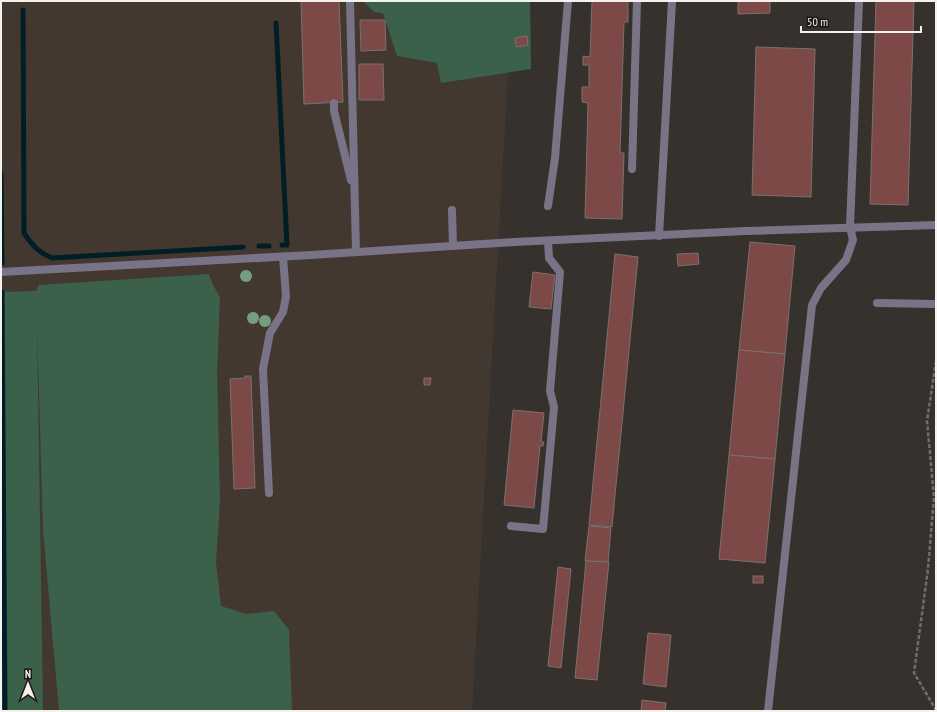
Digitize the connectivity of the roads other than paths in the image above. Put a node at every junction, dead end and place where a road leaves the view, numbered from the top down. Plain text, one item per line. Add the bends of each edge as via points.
1 (350, 1) edge
2 (568, 1) edge
3 (637, 1) edge
4 (672, 1) edge
5 (859, 1) edge
6 (334, 103) dead end
7 (632, 170) dead end
8 (355, 196) junction
9 (548, 206) dead end
10 (452, 210) dead end
11 (936, 225) edge
12 (850, 228) junction
13 (659, 236) junction
14 (548, 241) junction
15 (453, 246) junction
16 (356, 252) junction
17 (283, 257) junction
18 (1, 272) edge
19 (877, 303) dead end
20 (936, 304) edge
21 (269, 493) dead end
22 (511, 526) dead end
23 (768, 711) edge

1 - 8 street
2 - 9 street via 555,158
3 - 7 street
4 - 13 street
5 - 12 street
6 - 8 street
8 - 16 street
10 - 15 street
11 - 12 street
12 - 13 street
12 - 23 street via 853,240 846,260 821,288 812,305
13 - 14 street
14 - 15 street
14 - 22 street via 549,258 560,272 550,391 554,407 543,529
15 - 16 street
16 - 17 street
17 - 18 street
17 - 21 street via 286,296 283,312 270,333 262,369
19 - 20 street

